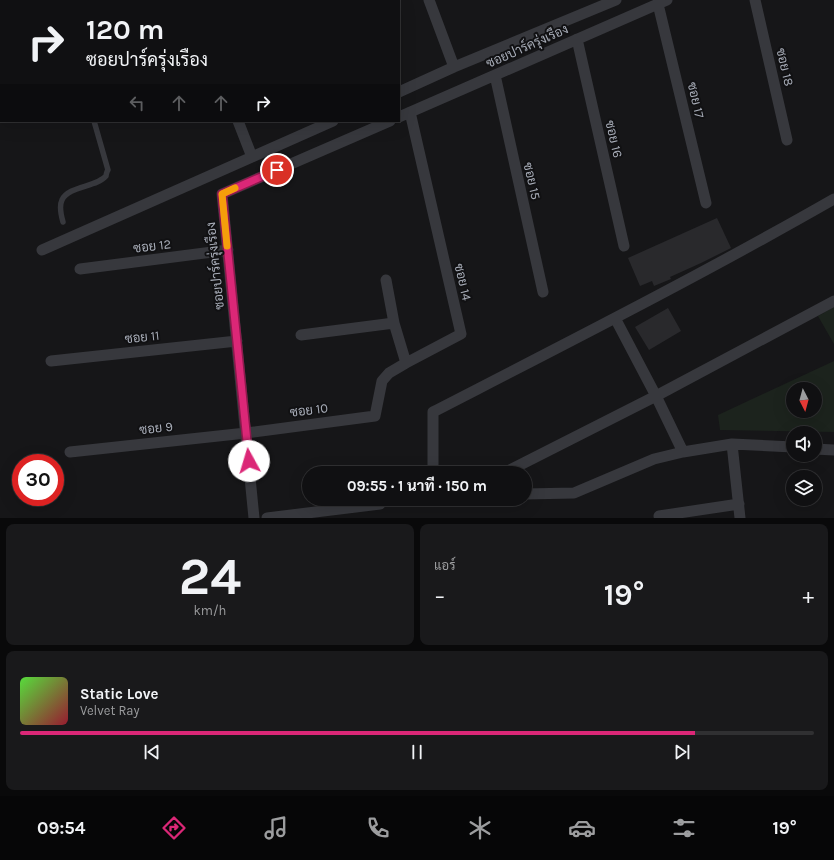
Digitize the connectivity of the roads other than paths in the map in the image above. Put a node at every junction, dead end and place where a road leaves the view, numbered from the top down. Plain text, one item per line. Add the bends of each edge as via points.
1 (429, 0) edge
2 (616, 0) edge
3 (755, 0) edge
4 (663, 2) edge
5 (577, 39) junction
6 (454, 67) junction
7 (494, 75) junction
8 (400, 92) edge
9 (410, 112) junction
10 (400, 117) edge
11 (94, 122) edge
12 (238, 122) edge
13 (331, 122) edge
14 (388, 122) edge
15 (788, 140) dead end
16 (252, 157) junction
17 (834, 198) edge
18 (706, 203) dead end
19 (63, 222) dead end
20 (624, 246) dead end
21 (42, 250) dead end
22 (228, 250) junction
23 (80, 269) dead end
24 (386, 280) dead end
25 (543, 292) dead end
26 (834, 301) edge
27 (615, 318) junction
28 (394, 323) junction
29 (301, 335) dead end
30 (237, 341) junction
31 (51, 361) dead end
32 (406, 363) junction
33 (656, 396) junction
34 (375, 416) joint
35 (246, 433) junction
36 (732, 444) junction
37 (786, 447) edge
38 (822, 449) edge
39 (834, 450) edge
40 (70, 452) dead end
41 (683, 452) junction
42 (433, 466) edge
43 (518, 466) edge
44 (532, 494) edge
45 (739, 504) junction
46 (364, 506) edge
47 (659, 516) dead end
48 (254, 518) edge
49 (268, 518) edge
50 (740, 518) edge

1 - 6 street
2 - 6 street
3 - 15 street, ซอย 18
4 - 5 street, ซอยปาร์ครุ่งเรือง
4 - 18 street, ซอย 17
5 - 7 street, ซอยปาร์ครุ่งเรือง
5 - 20 street, ซอย 16
6 - 8 street
7 - 9 street, ซอยปาร์ครุ่งเรือง
7 - 25 street, ซอย 15
9 - 10 street, ซอยปาร์ครุ่งเรือง
9 - 32 street, ซอย 14 via 461,334
11 - 19 lane via 108,170 106,176 98,181 66,194 61,200 60,212
12 - 16 street
13 - 16 street
14 - 22 street, ซอยปาร์ครุ่งเรือง via 222,194
16 - 21 street
17 - 27 street
22 - 23 street, ซอย 12
22 - 30 street, ซอยปาร์ครุ่งเรือง
24 - 28 street
26 - 33 street
27 - 33 street
27 - 42 street via 433,412
28 - 29 street
28 - 32 street
30 - 31 street, ซอย 11
30 - 35 street, ซอยปาร์ครุ่งเรือง
32 - 34 street, ซอย 14 via 389,373 382,381
33 - 41 street
33 - 43 street
34 - 35 street, ซอย 10
35 - 40 street, ซอย 9
35 - 48 street, ซอยปาร์ครุ่งเรือง
36 - 37 street
36 - 41 street
36 - 45 street
38 - 39 street
41 - 44 street via 654,459 574,493
45 - 47 street
45 - 50 street
46 - 49 street

